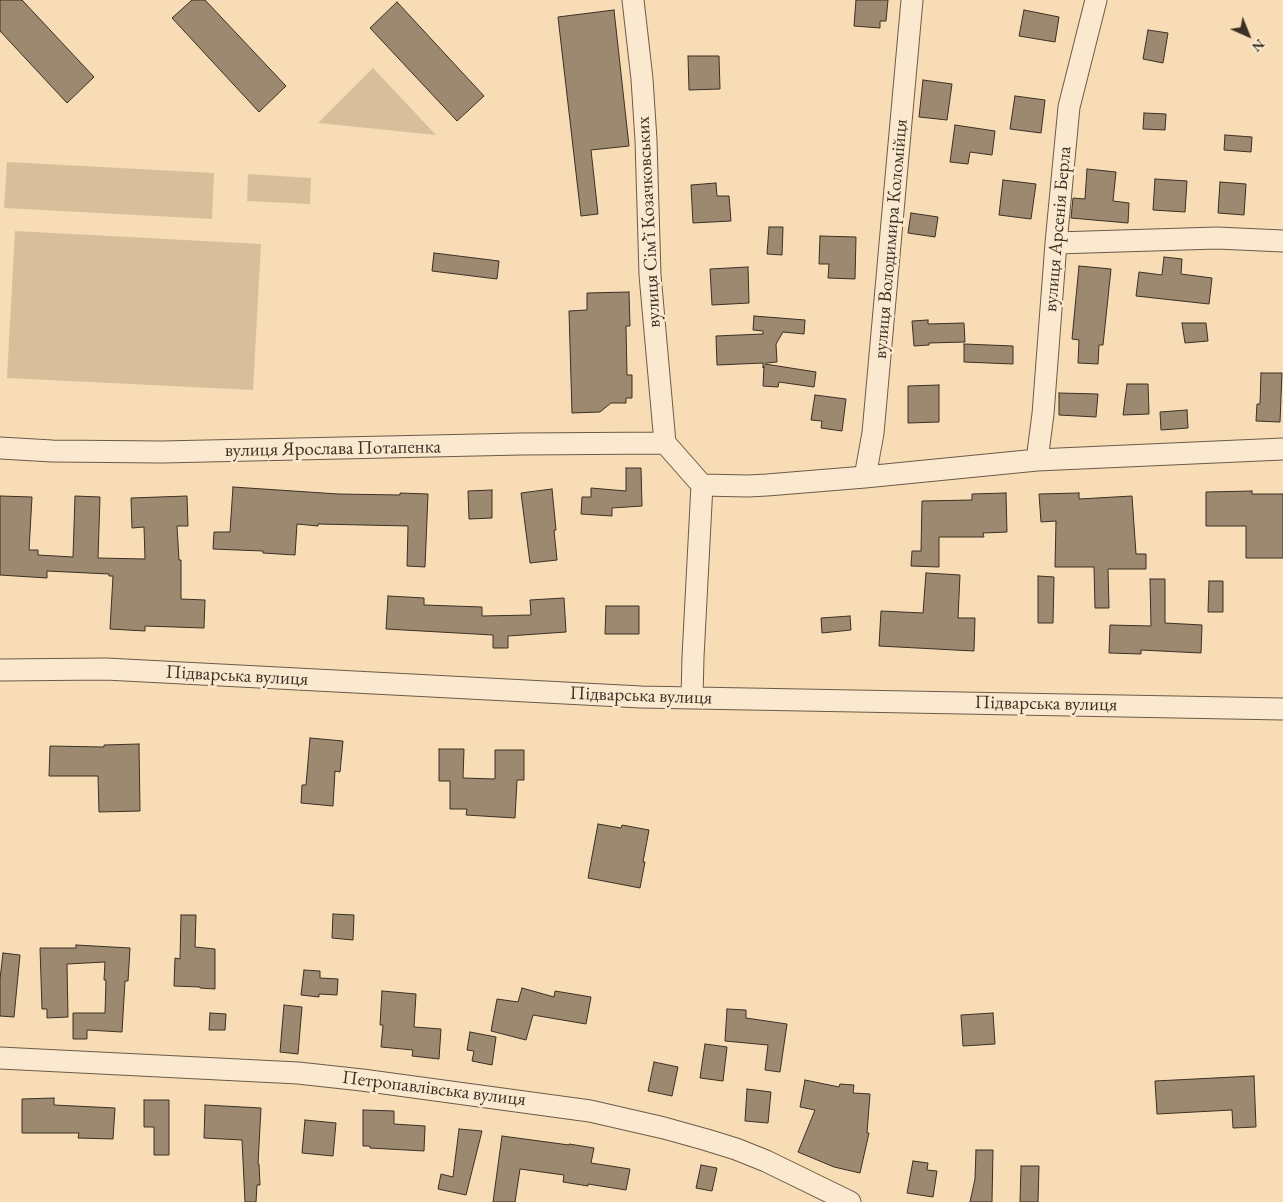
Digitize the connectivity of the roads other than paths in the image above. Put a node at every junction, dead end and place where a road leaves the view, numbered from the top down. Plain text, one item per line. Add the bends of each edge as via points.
1 (633, 0) edge
2 (912, 0) edge
3 (1096, 0) edge
4 (1283, 241) edge
5 (1056, 243) junction
6 (665, 443) junction
7 (0, 448) edge
8 (1283, 449) edge
9 (1037, 460) junction
10 (866, 477) junction
11 (702, 485) junction
12 (0, 670) edge
13 (692, 698) junction
14 (1283, 709) edge
15 (0, 1058) edge
16 (850, 1202) edge

1 - 6 street, вулиця Сімʼї Козачковських via 642,79 650,274
2 - 10 street, вулиця Володимира Коломійця via 874,433
3 - 5 street, вулиця Арсенія Берла via 1069,107
4 - 5 street via 1218,238
5 - 9 street, вулиця Арсенія Берла
6 - 7 street, вулиця Ярослава Потапенка via 162,452
6 - 11 street
8 - 9 street
9 - 10 street
10 - 11 street via 758,486
11 - 13 street
12 - 13 street, Підварська вулиця via 106,669
13 - 14 street, Підварська вулиця
15 - 16 street, Петропавлівська вулиця via 298,1073 590,1111 736,1149

